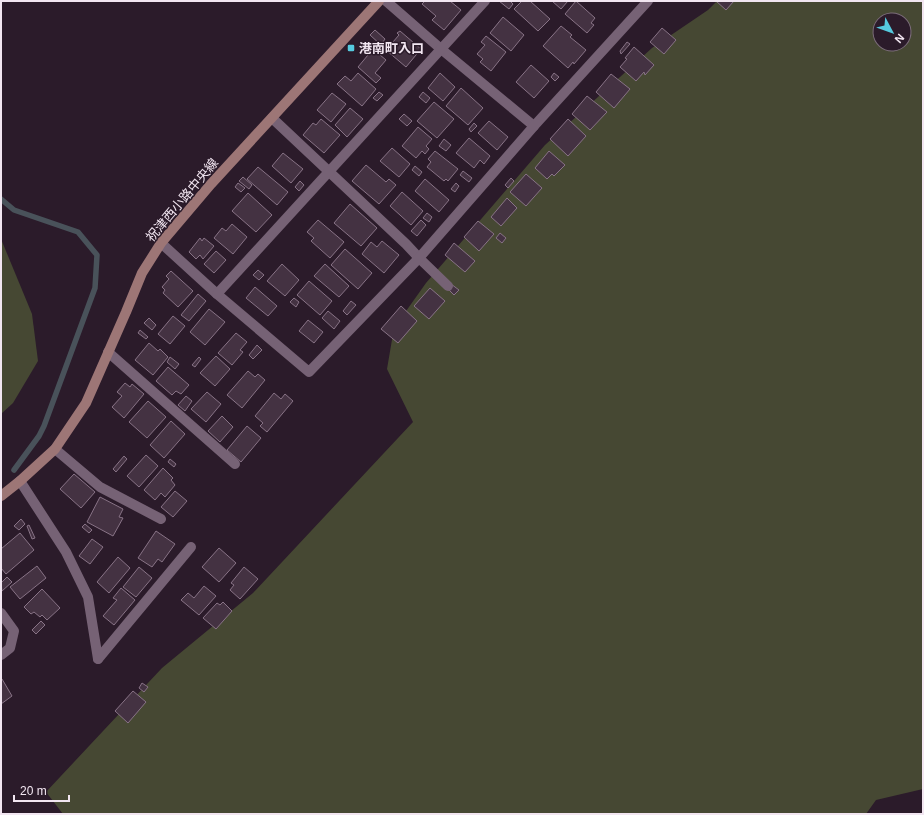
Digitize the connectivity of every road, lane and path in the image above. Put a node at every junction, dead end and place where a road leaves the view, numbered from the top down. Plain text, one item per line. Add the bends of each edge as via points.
1 (379, 1) edge
2 (386, 1) edge
3 (485, 1) edge
4 (647, 2) edge
5 (441, 49) junction
6 (272, 118) junction
7 (534, 126) junction
8 (330, 172) junction
9 (161, 242) junction
10 (418, 258) junction
11 (448, 286) dead end
12 (217, 294) junction
13 (108, 352) junction
14 (55, 449) junction
15 (235, 464) dead end
16 (20, 481) junction
17 (1, 496) edge
18 (161, 519) dead end
19 (191, 547) dead end
20 (1, 613) edge
21 (1, 655) edge

1 - 6 main road, 祝津西小路中央線
2 - 5 street
3 - 5 street
4 - 7 street
5 - 7 street
5 - 8 street
6 - 8 street
6 - 9 main road, 祝津西小路中央線
7 - 10 street
8 - 10 street
8 - 12 street
9 - 12 street
9 - 13 main road, 祝津西小路中央線 via 142,273
10 - 11 street
10 - 12 street via 309,372
13 - 14 main road, 祝津西小路中央線 via 86,403
13 - 15 street
14 - 16 main road, 祝津西小路中央線
14 - 18 street via 100,486
16 - 17 main road, 祝津西小路中央線
16 - 19 street via 66,552 88,597 98,659
20 - 21 street via 14,631 10,648

